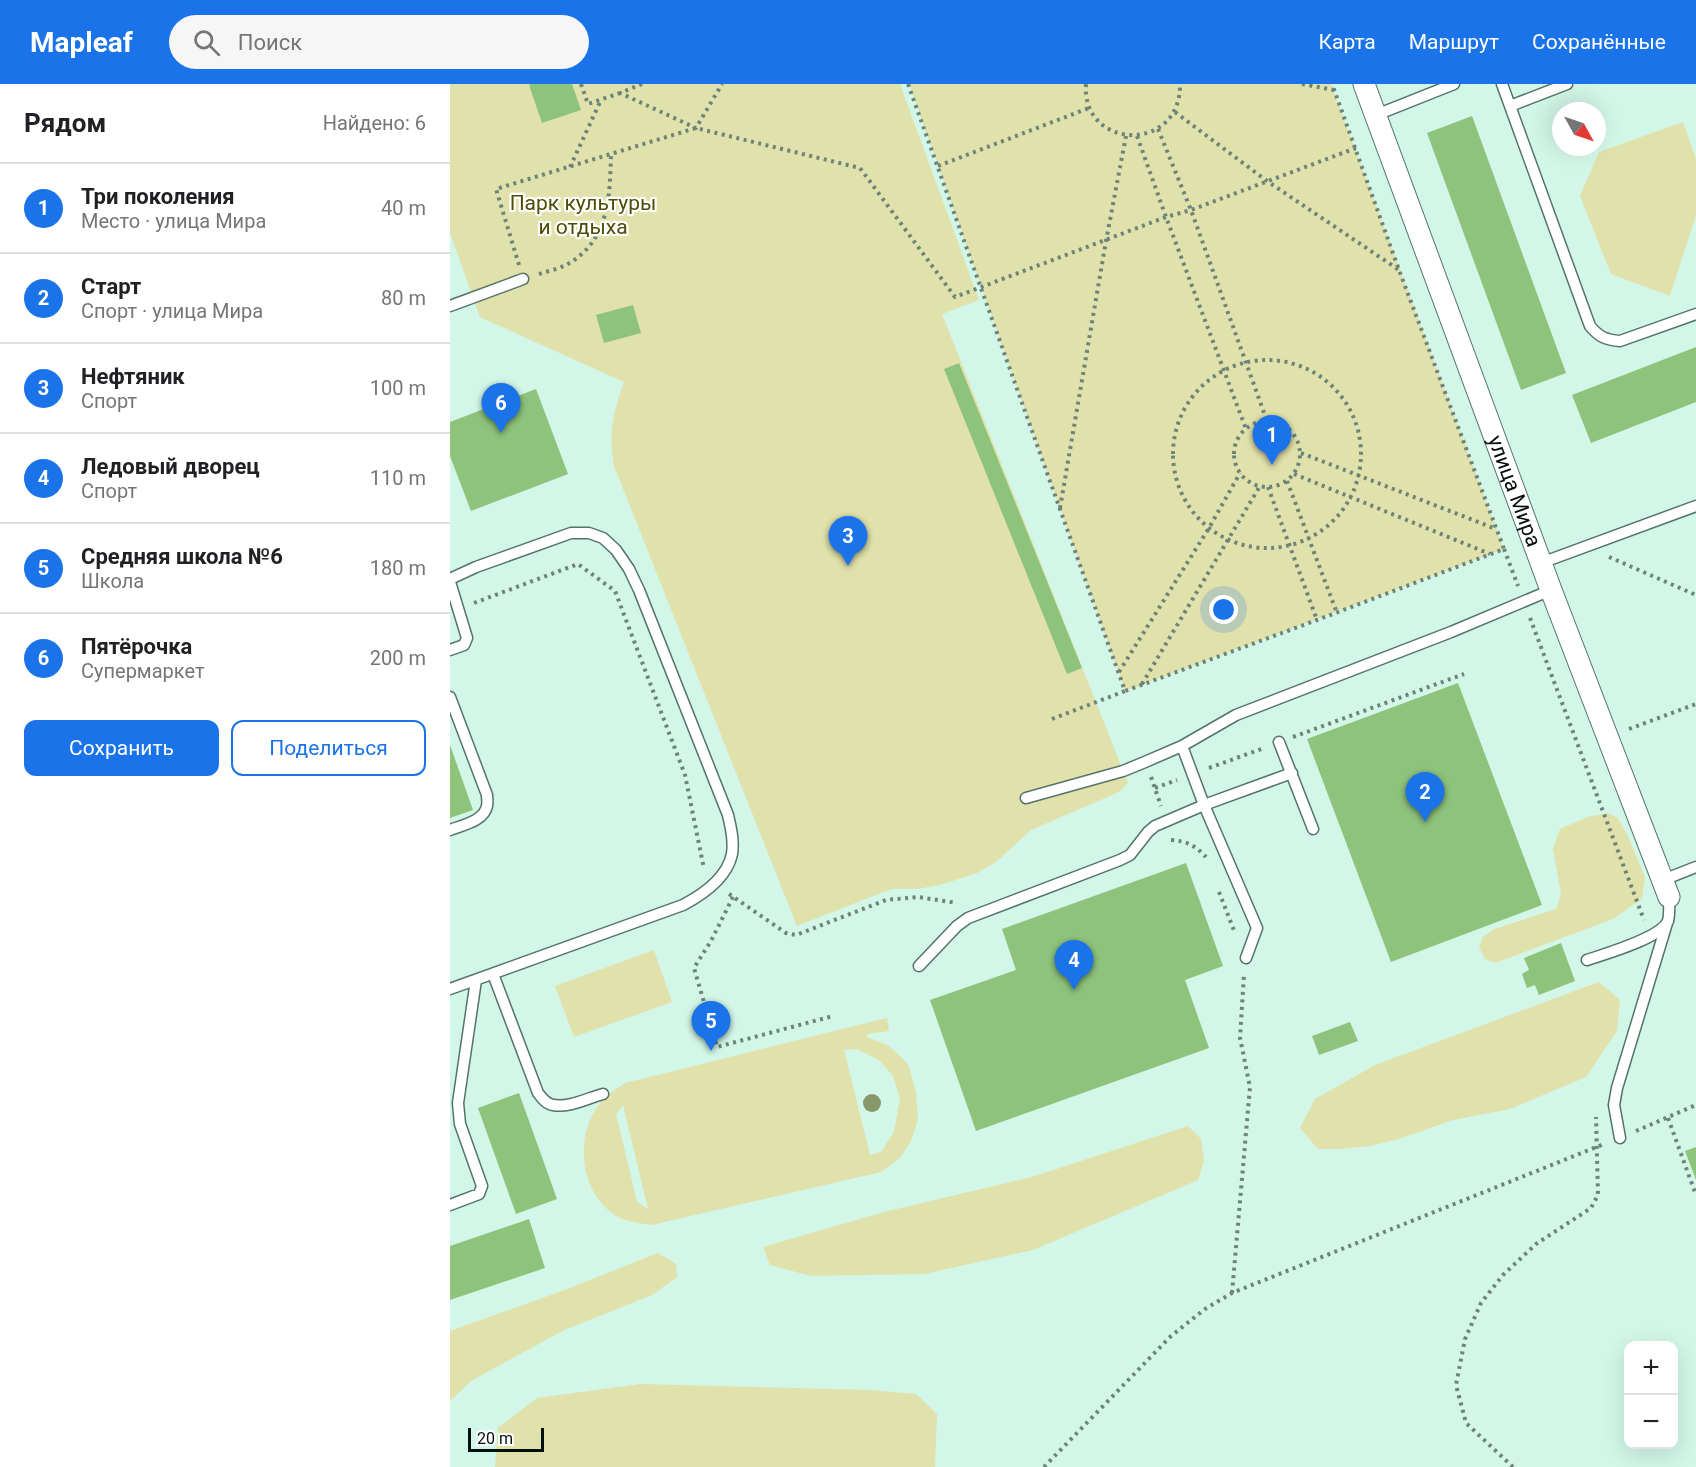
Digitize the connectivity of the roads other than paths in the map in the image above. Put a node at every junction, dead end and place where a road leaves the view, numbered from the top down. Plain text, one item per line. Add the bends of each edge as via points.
1 (1364, 84) edge
2 (1454, 84) edge
3 (1502, 84) edge
4 (1567, 84) edge
5 (1510, 106) junction
6 (1376, 116) junction
7 (523, 279) road end
8 (450, 306) edge
9 (1696, 314) edge
10 (1696, 506) edge
11 (1541, 563) junction
12 (450, 580) edge
13 (1551, 590) junction
14 (450, 650) edge
15 (450, 697) edge
16 (1280, 742) road end
17 (1182, 746) junction
18 (1292, 773) junction
19 (1026, 798) dead end
20 (1204, 805) junction
21 (1313, 829) dead end
22 (450, 830) edge
23 (1696, 867) edge
24 (1666, 889) junction
25 (1667, 923) junction
26 (1246, 958) road end
27 (1587, 960) dead end
28 (920, 966) dead end
29 (493, 974) junction
30 (476, 980) junction
31 (450, 989) edge
32 (603, 1094) dead end
33 (1620, 1138) road end
34 (450, 1205) edge

1 - 6 street, улица Мира
2 - 6 lane
3 - 5 lane
4 - 5 lane
5 - 9 lane via 1590,326 1598,336 1620,341
6 - 11 street, улица Мира
7 - 8 lane
10 - 11 lane
11 - 13 street, улица Мира
12 - 14 lane via 466,638 464,645
12 - 29 lane via 571,533 603,538 616,550 639,590 728,815 732,837 732,855 726,868 702,895
13 - 17 lane via 1236,715
13 - 24 street, улица Мира
15 - 22 lane via 487,795 487,806 481,816
16 - 18 lane
17 - 19 lane via 1123,771
17 - 20 lane
18 - 20 lane
18 - 21 lane
20 - 26 lane via 1257,927
20 - 28 lane via 1155,826 1130,855 1120,860 968,918
23 - 24 lane
24 - 25 lane
25 - 27 lane via 1655,934
25 - 33 lane via 1617,1088 1614,1105
29 - 30 lane
29 - 32 lane via 538,1093 546,1102 571,1104
30 - 31 lane
30 - 34 lane via 458,1102 460,1124 482,1186 479,1194

